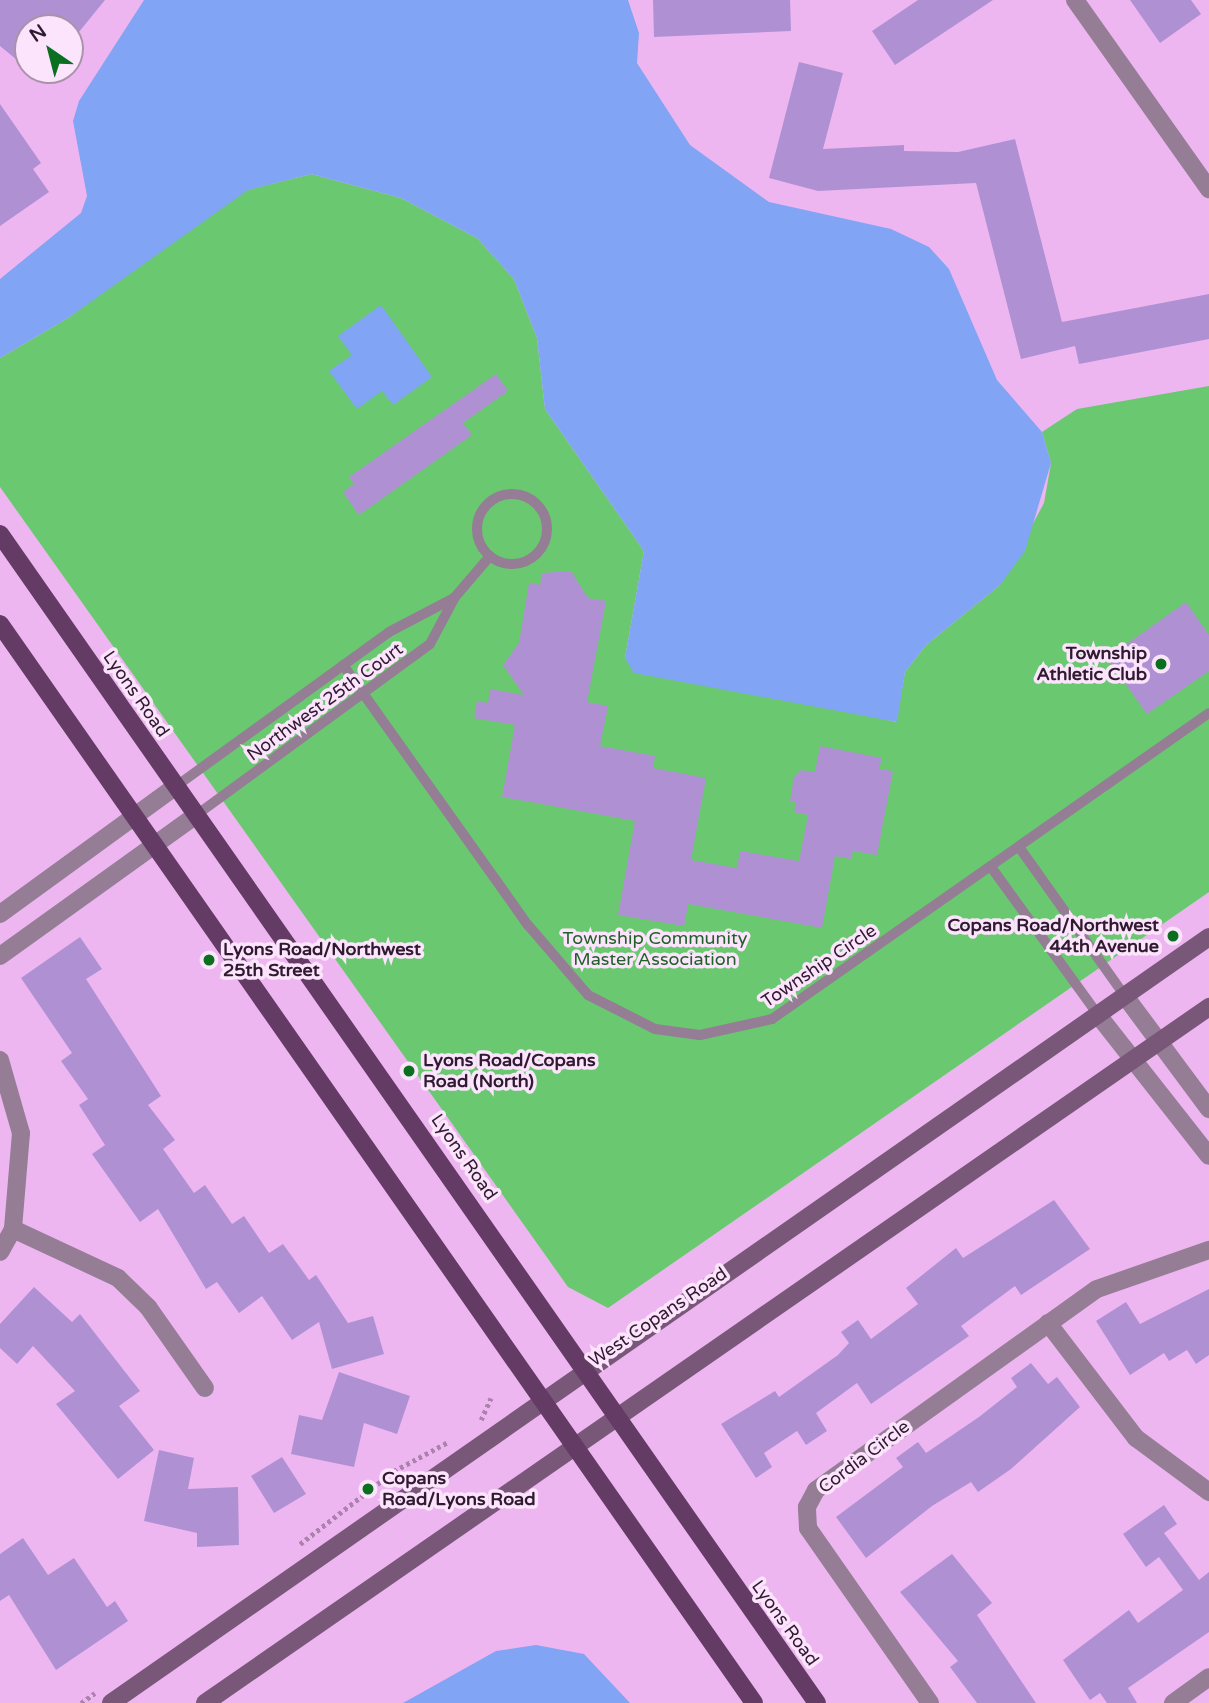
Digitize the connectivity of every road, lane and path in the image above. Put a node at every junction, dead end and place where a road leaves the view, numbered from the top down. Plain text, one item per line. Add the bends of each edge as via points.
1 (1075, 0) edge
2 (1209, 188) edge
3 (0, 534) edge
4 (490, 556) junction
5 (455, 597) junction
6 (0, 624) edge
7 (343, 665) junction
8 (365, 696) junction
9 (1209, 713) edge
10 (175, 787) junction
11 (195, 816) junction
12 (133, 817) junction
13 (154, 845) junction
14 (1019, 847) junction
15 (991, 867) junction
16 (0, 914) edge
17 (1209, 937) edge
18 (0, 956) edge
19 (1125, 996) junction
20 (1209, 1007) edge
21 (1098, 1015) junction
22 (1161, 1042) junction
23 (1137, 1058) junction
24 (0, 1060) edge
25 (1209, 1109) edge
26 (1209, 1156) edge
27 (13, 1229) junction
28 (1209, 1250) edge
29 (0, 1252) edge
30 (1048, 1323) junction
31 (586, 1367) junction
32 (205, 1388) dead end
33 (539, 1399) junction
34 (614, 1418) junction
35 (573, 1446) junction
36 (1209, 1492) edge
37 (1209, 1677) edge
38 (111, 1703) edge
39 (205, 1703) edge
40 (754, 1703) edge
41 (817, 1703) edge
42 (930, 1703) edge
43 (1173, 1703) edge

1 - 2 street
3 - 10 main road, Lyons Road
4 - 4 lane via 516,564 539,551 547,524 534,501 508,494 484,506 477,533
4 - 5 lane, Northwest 25th Court
5 - 7 lane, Northwest 25th Court
5 - 8 lane, Northwest 25th Court via 430,644
6 - 12 main road
7 - 8 lane, Township Circle
7 - 10 lane, Northwest 25th Court
8 - 11 lane, Northwest 25th Court
8 - 15 lane, Township Circle via 556,961 588,995 656,1028 700,1035 772,1019
9 - 14 lane, Township Circle
10 - 11 main road, Lyons Road
10 - 12 street
11 - 13 street
11 - 31 main road, Lyons Road
12 - 13 main road
12 - 16 street
13 - 18 street
13 - 33 main road
14 - 15 lane, Township Circle
14 - 19 lane
15 - 21 lane
17 - 19 main road, West Copans Road
19 - 21 main road, West Copans Road
19 - 22 street
20 - 22 main road
21 - 23 street
21 - 31 main road, West Copans Road
22 - 23 main road
22 - 25 street
23 - 26 street
23 - 34 main road
24 - 27 street via 21,1133
27 - 29 street
27 - 32 street via 118,1278 148,1307
28 - 30 street, Cordia Circle via 1097,1289
30 - 36 street via 1136,1438
30 - 42 street, Cordia Circle via 816,1490 807,1507 808,1528
31 - 33 main road, West Copans Road
31 - 34 main road, Lyons Road
33 - 35 main road
33 - 38 main road, West Copans Road
34 - 35 main road
34 - 41 main road, Lyons Road
35 - 39 main road
35 - 40 main road
37 - 43 street

